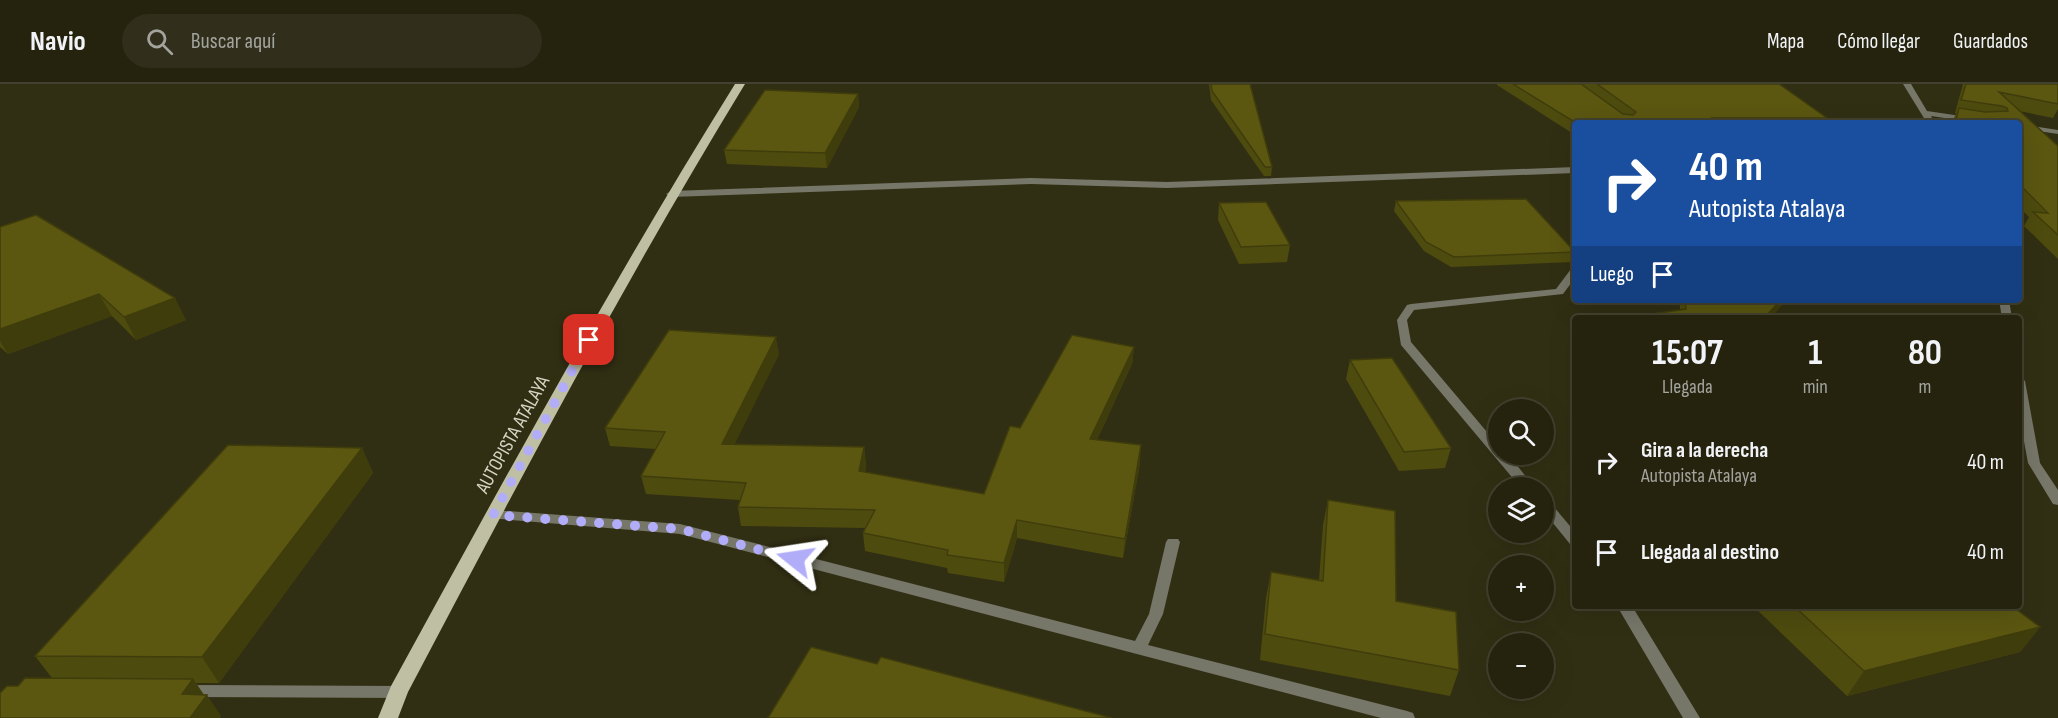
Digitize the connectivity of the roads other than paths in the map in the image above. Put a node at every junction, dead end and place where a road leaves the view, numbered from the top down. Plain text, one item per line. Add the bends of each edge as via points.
1 (740, 84) edge
2 (1907, 84) edge
3 (1927, 113) junction
4 (1930, 120) edge
5 (1975, 120) edge
6 (2022, 126) edge
7 (2058, 132) edge
8 (1572, 170) edge
9 (671, 194) junction
10 (1572, 276) edge
11 (2022, 397) edge
12 (1488, 439) edge
13 (1510, 465) edge
14 (1520, 477) edge
15 (2058, 501) edge
16 (493, 515) junction
17 (1554, 516) edge
18 (1572, 537) edge
19 (1173, 542) dead end
20 (1626, 609) edge
21 (1139, 648) junction
22 (171, 691) edge
23 (398, 692) junction
24 (388, 718) edge
25 (1407, 718) edge
26 (1692, 718) edge

1 - 9 main road, AUTOPISTA ATALAYA
2 - 3 street
3 - 4 street
3 - 5 street
6 - 7 street
8 - 9 street via 1190,184 1031,181
9 - 16 main road, AUTOPISTA ATALAYA
10 - 12 street via 1559,292 1411,307 1402,320 1405,343
11 - 15 street via 2034,463
13 - 14 street
16 - 21 street via 680,529
16 - 23 main road, AUTOPISTA ATALAYA
17 - 18 street
19 - 21 street via 1156,614
20 - 26 street
21 - 25 street
22 - 23 street
23 - 24 main road, AUTOPISTA ATALAYA

